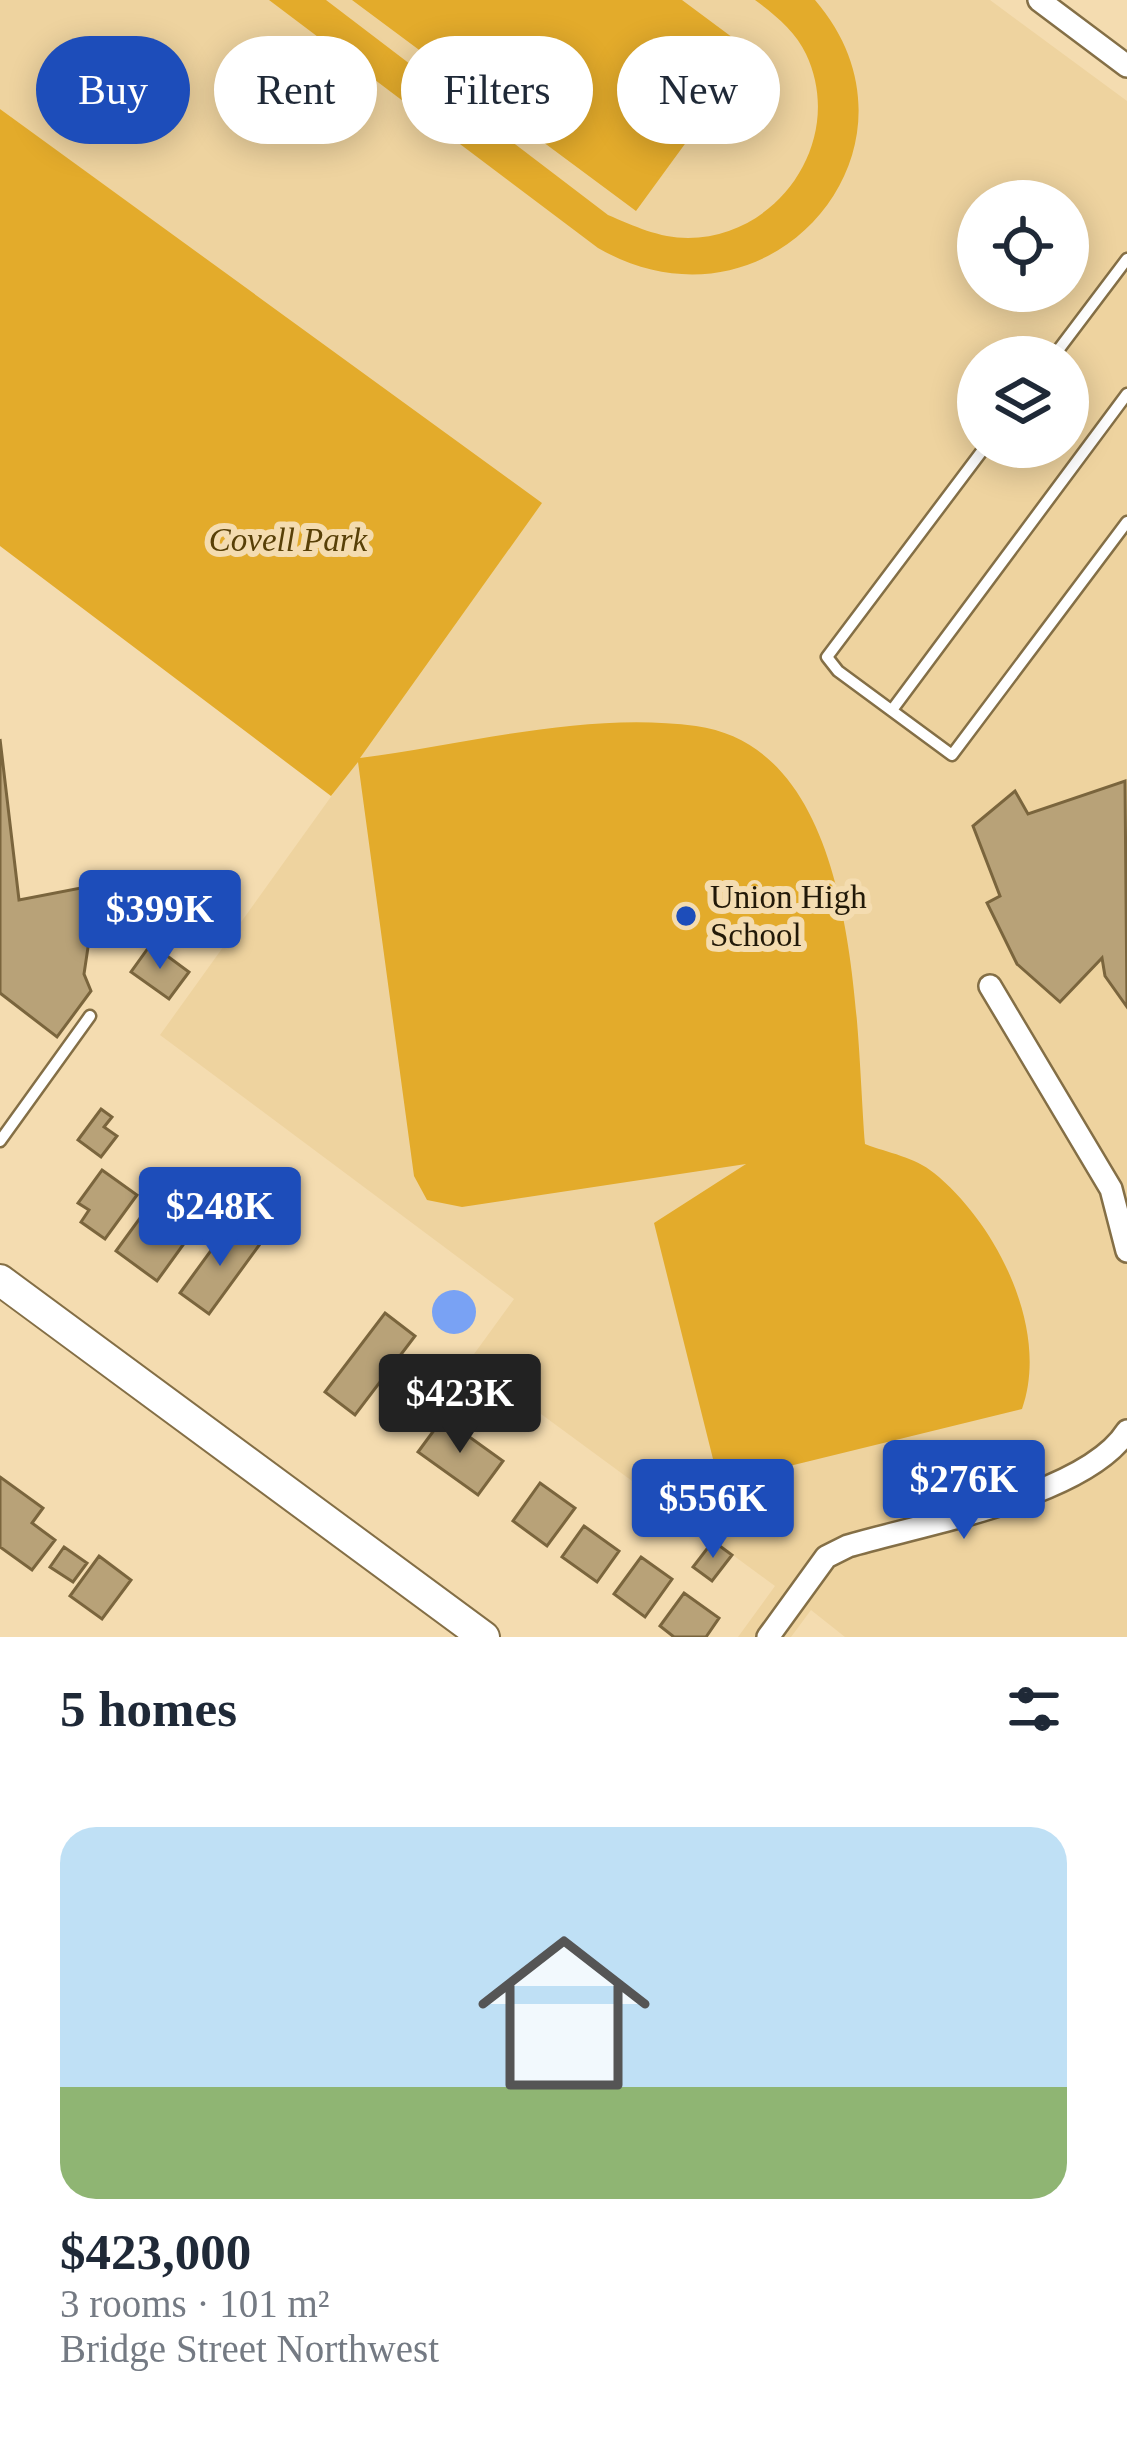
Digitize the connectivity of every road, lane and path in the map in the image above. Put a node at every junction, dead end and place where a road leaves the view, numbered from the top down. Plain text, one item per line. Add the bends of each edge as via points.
1 (1039, 0) edge
2 (1127, 66) edge
3 (1127, 260) edge
4 (1069, 336) edge
5 (1127, 394) edge
6 (969, 468) edge
7 (1127, 522) edge
8 (892, 710) junction
9 (990, 986) dead end
10 (90, 1016) dead end
11 (0, 1141) edge
12 (1127, 1251) edge
13 (0, 1280) edge
14 (1127, 1431) edge
15 (484, 1637) edge
16 (768, 1637) edge

1 - 2 street
3 - 4 lane
5 - 8 lane
6 - 8 lane via 827,657
7 - 8 lane via 952,755
9 - 12 street via 1111,1189
10 - 11 lane
13 - 15 main road
14 - 16 street via 1117,1447 1057,1485 826,1557

